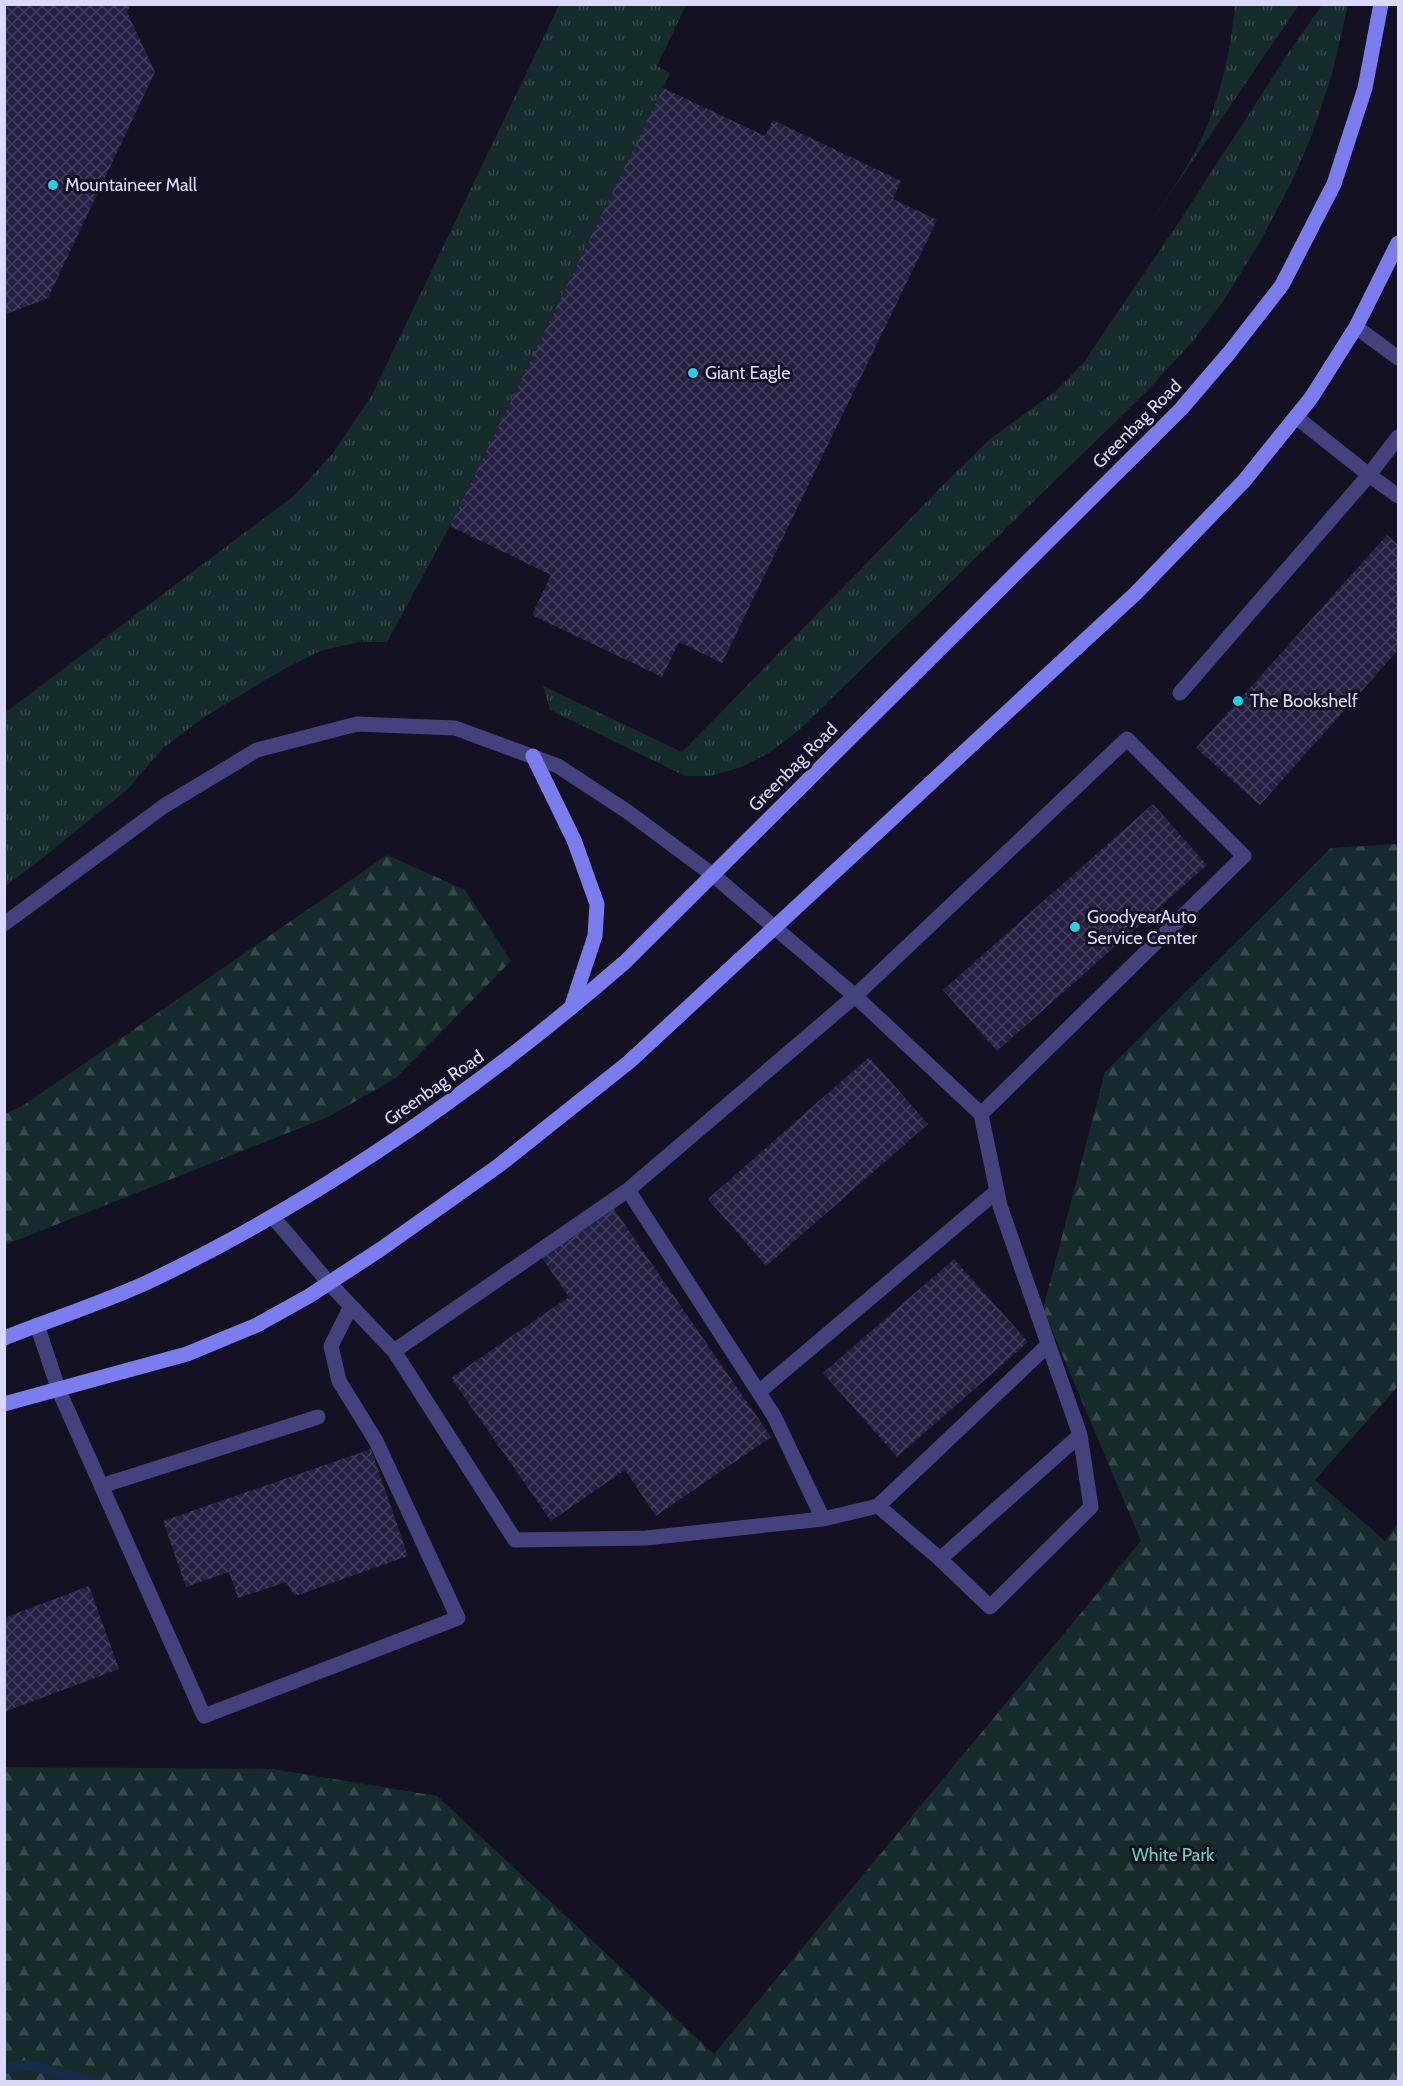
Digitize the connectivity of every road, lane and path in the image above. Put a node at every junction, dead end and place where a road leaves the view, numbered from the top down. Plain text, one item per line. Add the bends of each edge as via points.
1 (1382, 4) edge
2 (1398, 243) edge
3 (1356, 327) junction
4 (1398, 358) edge
5 (1296, 417) junction
6 (1398, 437) edge
7 (1370, 475) junction
8 (1398, 496) edge
9 (1180, 693) dead end
10 (533, 756) junction
11 (713, 875) junction
12 (4, 924) edge
13 (775, 929) junction
14 (855, 996) junction
15 (571, 1008) junction
16 (981, 1114) junction
17 (628, 1190) junction
18 (997, 1191) junction
19 (273, 1217) junction
20 (329, 1283) junction
21 (351, 1306) junction
22 (37, 1325) junction
23 (4, 1338) edge
24 (1048, 1345) junction
25 (394, 1351) junction
26 (59, 1391) junction
27 (760, 1391) junction
28 (4, 1404) edge
29 (318, 1417) dead end
30 (1080, 1435) junction
31 (101, 1486) junction
32 (878, 1506) junction
33 (823, 1519) junction
34 (940, 1559) junction

1 - 11 main road, Greenbag Road via 1365,88 1334,184 1282,285 1181,409
2 - 3 main road
3 - 4 lane
3 - 5 main road
5 - 7 lane
5 - 13 main road via 1244,481 1136,593
6 - 7 lane
7 - 8 lane
7 - 9 lane
10 - 11 lane via 558,765
10 - 12 lane via 455,728 357,724 257,750 164,806
10 - 15 main road via 574,840 597,904 595,936
11 - 13 lane
11 - 15 main road, Greenbag Road via 625,962
13 - 14 lane
13 - 20 main road via 610,1077 498,1166
14 - 16 lane
14 - 16 lane via 1127,739 1244,856
14 - 17 lane
15 - 19 main road, Greenbag Road via 486,1076
16 - 18 lane
17 - 25 lane
17 - 27 lane
18 - 24 lane
18 - 27 lane
19 - 20 lane
19 - 22 main road, Greenbag Road via 147,1282
20 - 21 lane
20 - 26 main road via 258,1325 187,1354
21 - 25 lane
21 - 31 lane via 331,1346 339,1381 376,1441 458,1618 204,1716
22 - 23 main road, Greenbag Road
22 - 26 lane
24 - 30 lane
24 - 32 lane
25 - 33 lane via 515,1540 645,1538
26 - 28 main road
26 - 31 lane
27 - 33 lane
29 - 31 lane
30 - 34 lane
30 - 34 lane via 1091,1507 990,1607
32 - 33 lane
32 - 34 lane

